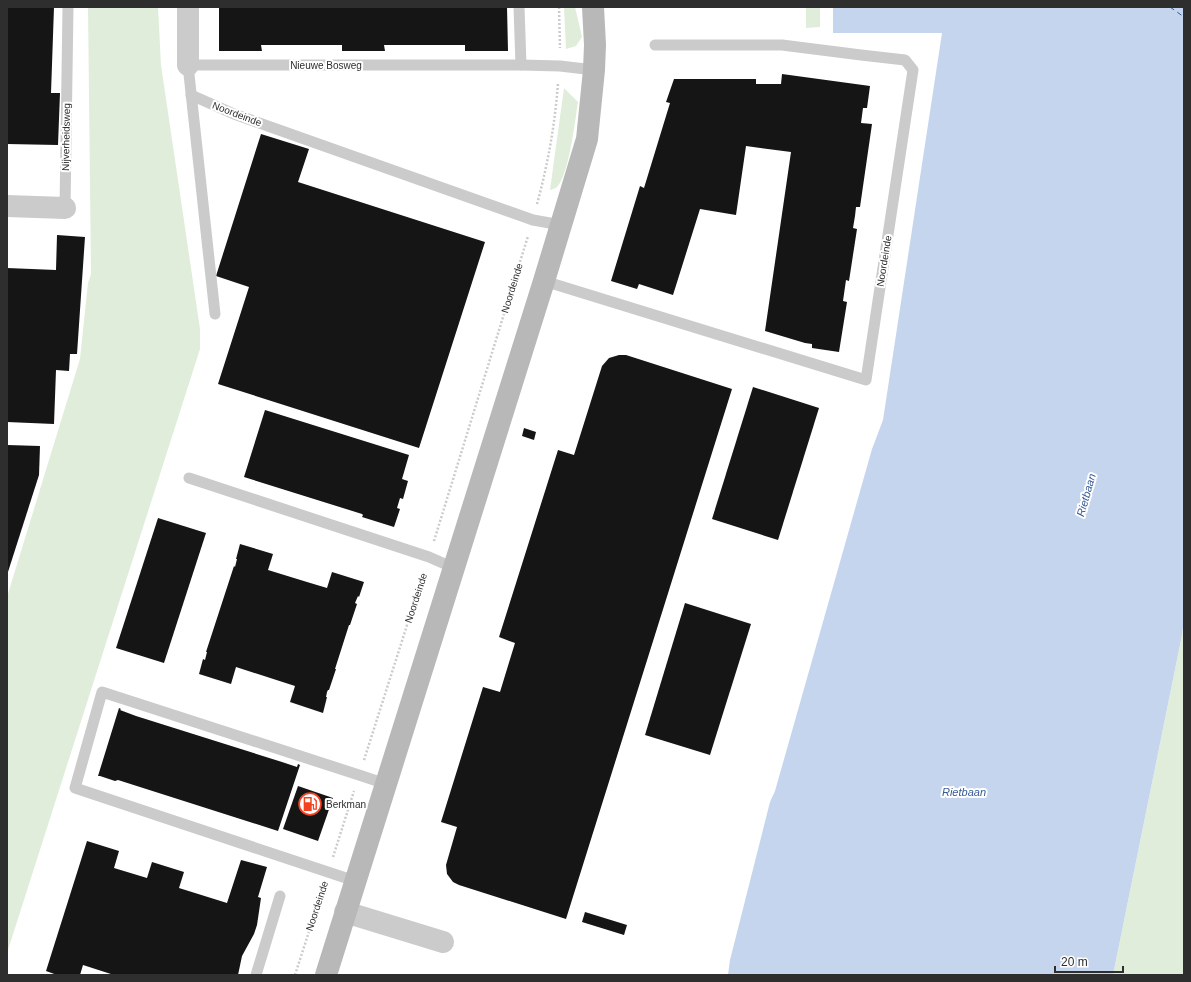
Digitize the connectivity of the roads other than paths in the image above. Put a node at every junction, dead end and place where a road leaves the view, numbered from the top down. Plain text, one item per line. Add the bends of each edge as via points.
1 (68, 7) edge
2 (188, 7) edge
3 (519, 7) edge
4 (592, 7) edge
5 (655, 44) dead end
6 (188, 65) junction
7 (521, 66) junction
8 (594, 70) junction
9 (191, 95) junction
10 (7, 206) edge
11 (65, 208) joint
12 (561, 225) junction
13 (544, 281) junction
14 (215, 314) dead end
15 (189, 478) dead end
16 (454, 568) junction
17 (386, 784) junction
18 (355, 881) junction
19 (280, 896) dead end
20 (346, 912) junction
21 (443, 942) dead end
22 (256, 975) edge
23 (326, 975) edge

1 - 11 lane, Nijverheidsweg
2 - 6 street
3 - 7 lane
4 - 8 main road
5 - 13 lane, Noordeinde via 782,45 905,60 913,70 866,380
6 - 7 lane, Nieuwe Bosweg
6 - 9 lane
7 - 8 lane, Nieuwe Bosweg via 560,66
8 - 12 main road via 586,139
9 - 12 lane, Noordeinde via 234,114 533,220
9 - 14 lane
10 - 11 street, Nijverheidsweg
12 - 13 main road
13 - 16 main road
15 - 16 lane
16 - 17 main road
17 - 18 main road
17 - 18 lane via 102,692 75,788
18 - 20 main road
19 - 22 lane
20 - 21 street
20 - 23 main road

